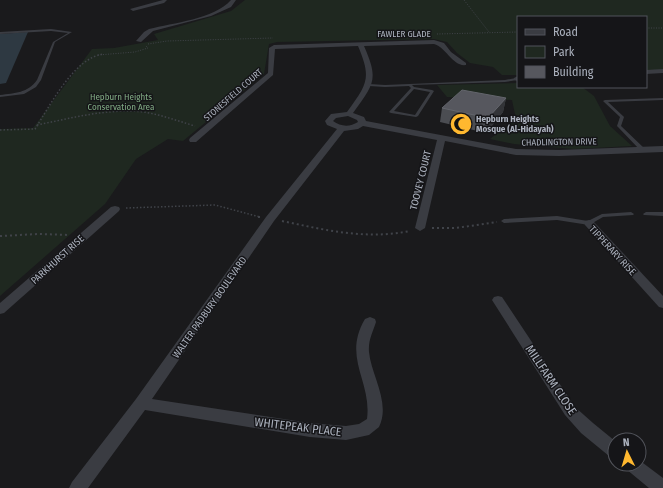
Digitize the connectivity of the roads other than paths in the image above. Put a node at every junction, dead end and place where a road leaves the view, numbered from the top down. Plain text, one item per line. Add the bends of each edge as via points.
1 (165, 0) edge
2 (234, 0) edge
3 (133, 9) dead end
4 (0, 33) edge
5 (139, 41) road end
6 (360, 43) junction
7 (464, 64) dead end
8 (663, 71) edge
9 (647, 72) edge
10 (517, 79) edge
11 (369, 85) junction
12 (412, 87) junction
13 (0, 96) edge
14 (663, 99) edge
15 (349, 114) junction
16 (362, 123) junction
17 (342, 128) junction
18 (442, 138) junction
19 (192, 140) dead end
20 (663, 149) edge
21 (643, 150) junction
22 (114, 209) road end
23 (631, 214) dead end
24 (646, 214) dead end
25 (663, 214) edge
26 (504, 220) road end
27 (589, 223) junction
28 (420, 228) road end
29 (498, 300) dead end
30 (663, 304) edge
31 (0, 310) edge
32 (370, 322) dead end
33 (141, 404) junction
34 (607, 444) edge
35 (642, 472) edge
36 (78, 488) edge
37 (662, 488) edge

1 - 3 street
2 - 5 street via 227,8 217,13 151,30
4 - 13 lane via 51,30 71,32 54,42 35,86 23,93
6 - 7 street, FAWLER GLADE via 434,42 442,44 449,54
6 - 11 street via 369,64
6 - 19 street, STONESFIELD COURT via 287,45 272,48 271,74
8 - 9 street
10 - 12 lane via 419,84
11 - 12 lane
11 - 15 street
12 - 12 lane via 409,93 391,112 416,116 432,91
14 - 21 lane via 605,101 622,117 619,126
15 - 16 street via 361,119
15 - 17 street via 334,116 329,121
16 - 17 street via 355,127
16 - 18 street, CHADLINGTON DRIVE
17 - 33 street, WALTER PADBURY BOULEVARD via 270,219
18 - 21 street, CHADLINGTON DRIVE via 516,152
18 - 28 street, TOOVEY COURT
20 - 21 street, CHADLINGTON DRIVE
22 - 31 street, PARKHURST RISE
23 - 27 lane via 602,216
24 - 25 lane
26 - 27 lane, TIPPERARY RISE via 557,218
27 - 30 street, TIPPERARY RISE
29 - 34 street, MILLFARM CLOSE via 570,411
32 - 33 street, WHITEPEAK PLACE via 363,339 364,356 376,412 374,422 363,430 346,433 310,430
33 - 36 street, WALTER PADBURY BOULEVARD
35 - 37 street

